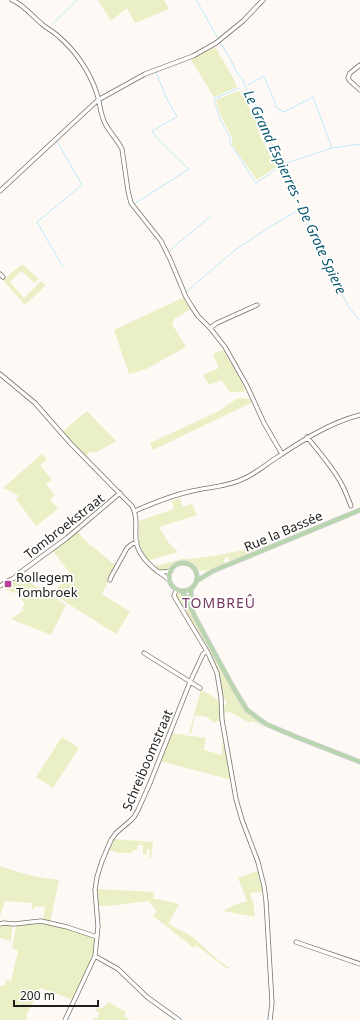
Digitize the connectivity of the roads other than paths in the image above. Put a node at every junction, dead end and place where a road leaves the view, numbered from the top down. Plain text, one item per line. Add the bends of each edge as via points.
1 (12, 0) edge
2 (263, 0) edge
3 (360, 65) edge
4 (360, 90) edge
5 (98, 100) junction
6 (0, 192) edge
7 (257, 305) dead end
8 (210, 328) junction
9 (0, 374) edge
10 (360, 415) edge
11 (307, 437) junction
12 (282, 454) junction
13 (120, 493) junction
14 (351, 506) dead end
15 (360, 510) edge
16 (135, 511) junction
17 (137, 542) junction
18 (196, 570) junction
19 (171, 571) junction
20 (213, 571) junction
21 (158, 572) junction
22 (17, 577) junction
23 (110, 580) dead end
24 (169, 580) junction
25 (198, 580) junction
26 (29, 581) dead end
27 (0, 586) edge
28 (192, 589) junction
29 (176, 590) junction
30 (182, 592) junction
31 (191, 606) junction
32 (207, 651) junction
33 (144, 653) dead end
34 (190, 682) junction
35 (200, 688) dead end
36 (360, 762) edge
37 (0, 924) edge
38 (97, 937) junction
39 (296, 942) dead end
40 (95, 956) junction
41 (360, 964) edge
42 (65, 1020) edge
43 (179, 1020) edge
44 (270, 1020) edge

1 - 5 street via 57,34 72,49 91,80
2 - 5 street via 216,43 193,56 140,77
3 - 4 street via 348,78
5 - 6 street
5 - 8 street via 106,126 122,149 131,203 161,241 186,296 198,316
7 - 8 street
8 - 12 street via 232,359
9 - 13 street via 35,403
10 - 11 street via 333,423
11 - 12 street
11 - 14 street via 336,475
12 - 16 street via 248,477 234,483 174,495
13 - 16 street
13 - 22 street, Tombroekstraat via 68,538
15 - 20 main road, Rue la Bassée
16 - 17 street
17 - 21 street via 143,557
17 - 23 street via 127,548
18 - 19 main road via 184,563 175,566
18 - 20 main road, Rue la Bassée via 204,573
18 - 25 main road
19 - 21 street
19 - 24 main road
20 - 25 main road, Rue la Bassée
21 - 24 street
22 - 26 street
22 - 27 street, Tombroekstraat
24 - 29 main road
25 - 28 main road
28 - 30 main road
28 - 31 main road
29 - 30 main road
29 - 32 street via 175,599
30 - 31 main road
31 - 36 main road via 233,687 251,713 266,724
32 - 34 street, Schreiboomstraat via 203,654
32 - 44 street via 218,677 222,720 236,799 265,890 272,1002
33 - 34 street
34 - 35 street
34 - 38 street, Schreiboomstraat via 138,810 134,818 111,840 102,861 95,890
37 - 38 street via 40,921
38 - 40 street, Schreiboomstraat
39 - 41 street
40 - 42 street, Schreiboomstraat
40 - 43 street via 118,969 147,997

